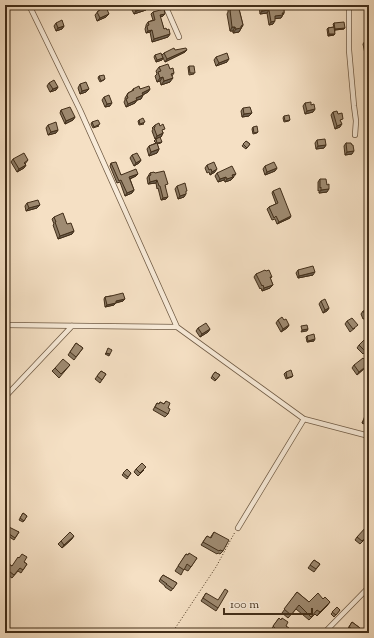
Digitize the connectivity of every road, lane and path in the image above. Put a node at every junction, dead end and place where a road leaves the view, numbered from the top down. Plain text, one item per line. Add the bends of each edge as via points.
1 (29, 5) edge
2 (165, 5) edge
3 (348, 5) edge
4 (179, 38) dead end
5 (355, 134) dead end
6 (5, 325) edge
7 (72, 326) junction
8 (177, 327) junction
9 (5, 397) edge
10 (304, 419) junction
11 (369, 436) edge
12 (238, 528) joint
13 (369, 587) edge
14 (172, 633) edge
15 (324, 633) edge

1 - 8 street via 80,110
2 - 4 street
3 - 5 street
6 - 7 street
7 - 8 street
7 - 9 street
8 - 10 street
10 - 11 street
10 - 12 street
12 - 14 path via 216,567
13 - 15 street

